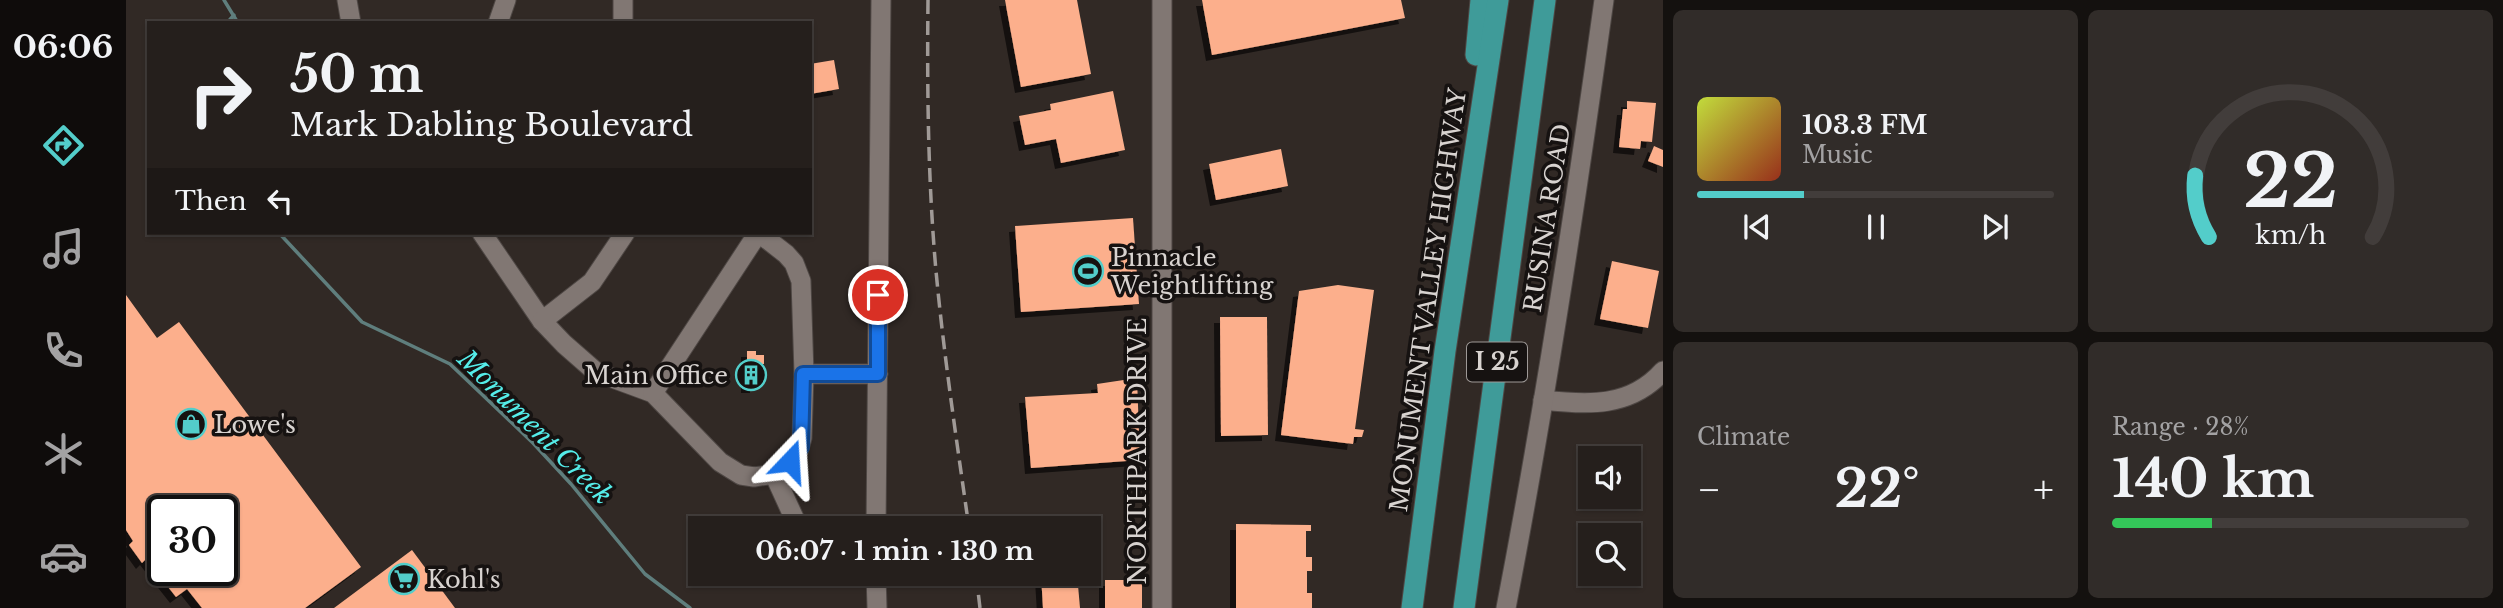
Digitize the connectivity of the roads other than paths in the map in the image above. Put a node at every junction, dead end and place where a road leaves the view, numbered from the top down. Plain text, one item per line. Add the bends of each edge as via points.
1 (347, 0) edge
2 (506, 0) edge
3 (623, 0) edge
4 (881, 0) edge
5 (1163, 0) edge
6 (1481, 0) edge
7 (1497, 0) edge
8 (1545, 0) edge
9 (1556, 0) edge
10 (1604, 0) edge
11 (351, 21) edge
12 (501, 21) edge
13 (623, 21) edge
14 (1530, 116) junction
15 (1464, 221) junction
16 (483, 235) edge
17 (624, 235) edge
18 (758, 235) edge
19 (761, 235) edge
20 (542, 321) junction
21 (1663, 371) edge
22 (803, 374) junction
23 (878, 374) junction
24 (653, 393) junction
25 (1543, 400) junction
26 (774, 474) junction
27 (793, 516) edge
28 (876, 516) edge
29 (876, 586) edge
30 (877, 608) edge
31 (1162, 608) edge
32 (1412, 608) edge
33 (1464, 608) edge
34 (1506, 608) edge

1 - 11 street
2 - 12 street
3 - 13 street
4 - 23 street
5 - 31 street, NORTHPARK DRIVE
6 - 15 highway
7 - 15 highway, MONUMENT VALLEY HIGHWAY / I 25
8 - 14 highway, I 25
9 - 14 highway
10 - 25 street, RUSINA ROAD
14 - 33 highway, I 25
15 - 32 highway, MONUMENT VALLEY HIGHWAY / I 25
16 - 20 street
17 - 20 street via 592,282
18 - 24 street
19 - 22 street via 794,263 801,281
20 - 24 street via 596,372
21 - 25 street via 1633,395 1617,400 1580,404
22 - 23 street
22 - 26 street via 801,447
23 - 28 street
24 - 26 street via 731,470 754,477
25 - 34 street, RUSINA ROAD
26 - 27 street
29 - 30 street

